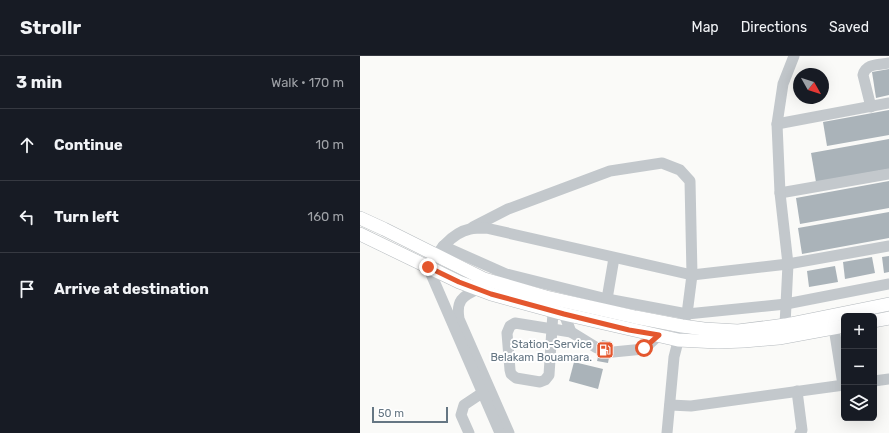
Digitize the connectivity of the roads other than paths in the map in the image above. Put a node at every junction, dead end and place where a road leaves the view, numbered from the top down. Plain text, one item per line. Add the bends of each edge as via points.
1 (794, 56) edge
2 (889, 63) edge
3 (889, 103) edge
4 (871, 107) junction
5 (777, 124) junction
6 (889, 174) edge
7 (780, 194) junction
8 (360, 218) edge
9 (472, 228) junction
10 (360, 234) edge
11 (889, 246) edge
12 (439, 251) junction
13 (614, 258) junction
14 (788, 264) junction
15 (428, 267) junction
16 (692, 275) junction
17 (889, 284) edge
18 (478, 289) junction
19 (607, 299) junction
20 (562, 301) junction
21 (786, 304) junction
22 (889, 304) edge
23 (558, 313) junction
24 (889, 318) edge
25 (684, 320) junction
26 (877, 320) edge
27 (785, 325) junction
28 (839, 327) edge
29 (551, 330) junction
30 (571, 332) junction
31 (659, 335) junction
32 (678, 340) junction
33 (597, 348) tunnel mouth
34 (613, 352) tunnel mouth
35 (841, 356) edge
36 (889, 379) edge
37 (877, 381) edge
38 (841, 385) edge
39 (797, 391) junction
40 (482, 393) junction
41 (670, 405) junction
42 (469, 433) edge
43 (500, 433) edge
44 (509, 433) edge
45 (667, 433) edge
46 (800, 433) edge

1 - 5 street via 783,84
2 - 4 street via 868,66 865,70 863,75
3 - 4 street
4 - 5 street
5 - 7 street
6 - 7 street
7 - 14 street
8 - 12 main road
9 - 12 street via 459,233
9 - 13 street via 486,228
9 - 16 street via 508,209 610,171 662,164 680,170 690,181
10 - 15 main road
11 - 14 street
12 - 15 street
12 - 19 street via 506,274
12 - 20 main road via 484,279
13 - 16 street
13 - 19 street
14 - 16 street
14 - 21 street
15 - 18 main road
15 - 40 street
16 - 25 street
17 - 21 street
18 - 23 main road
18 - 44 street via 461,301 459,319
19 - 25 street
20 - 23 street
20 - 25 main road via 635,317
21 - 25 street
21 - 27 street
22 - 27 main road
23 - 29 street
23 - 30 street
23 - 31 main road
24 - 26 main road
25 - 27 main road via 704,329 738,331
25 - 32 street
28 - 32 main road via 744,341
28 - 35 street
29 - 29 street via 515,323 510,326 507,333 511,374 516,378 540,382 545,380 549,374
29 - 30 street
30 - 33 street
31 - 32 main road
31 - 34 street via 644,348
32 - 41 street
36 - 37 street
38 - 39 street
39 - 41 street via 691,406
39 - 46 street via 802,430
40 - 42 street via 464,405 461,415
40 - 43 street
41 - 45 street

